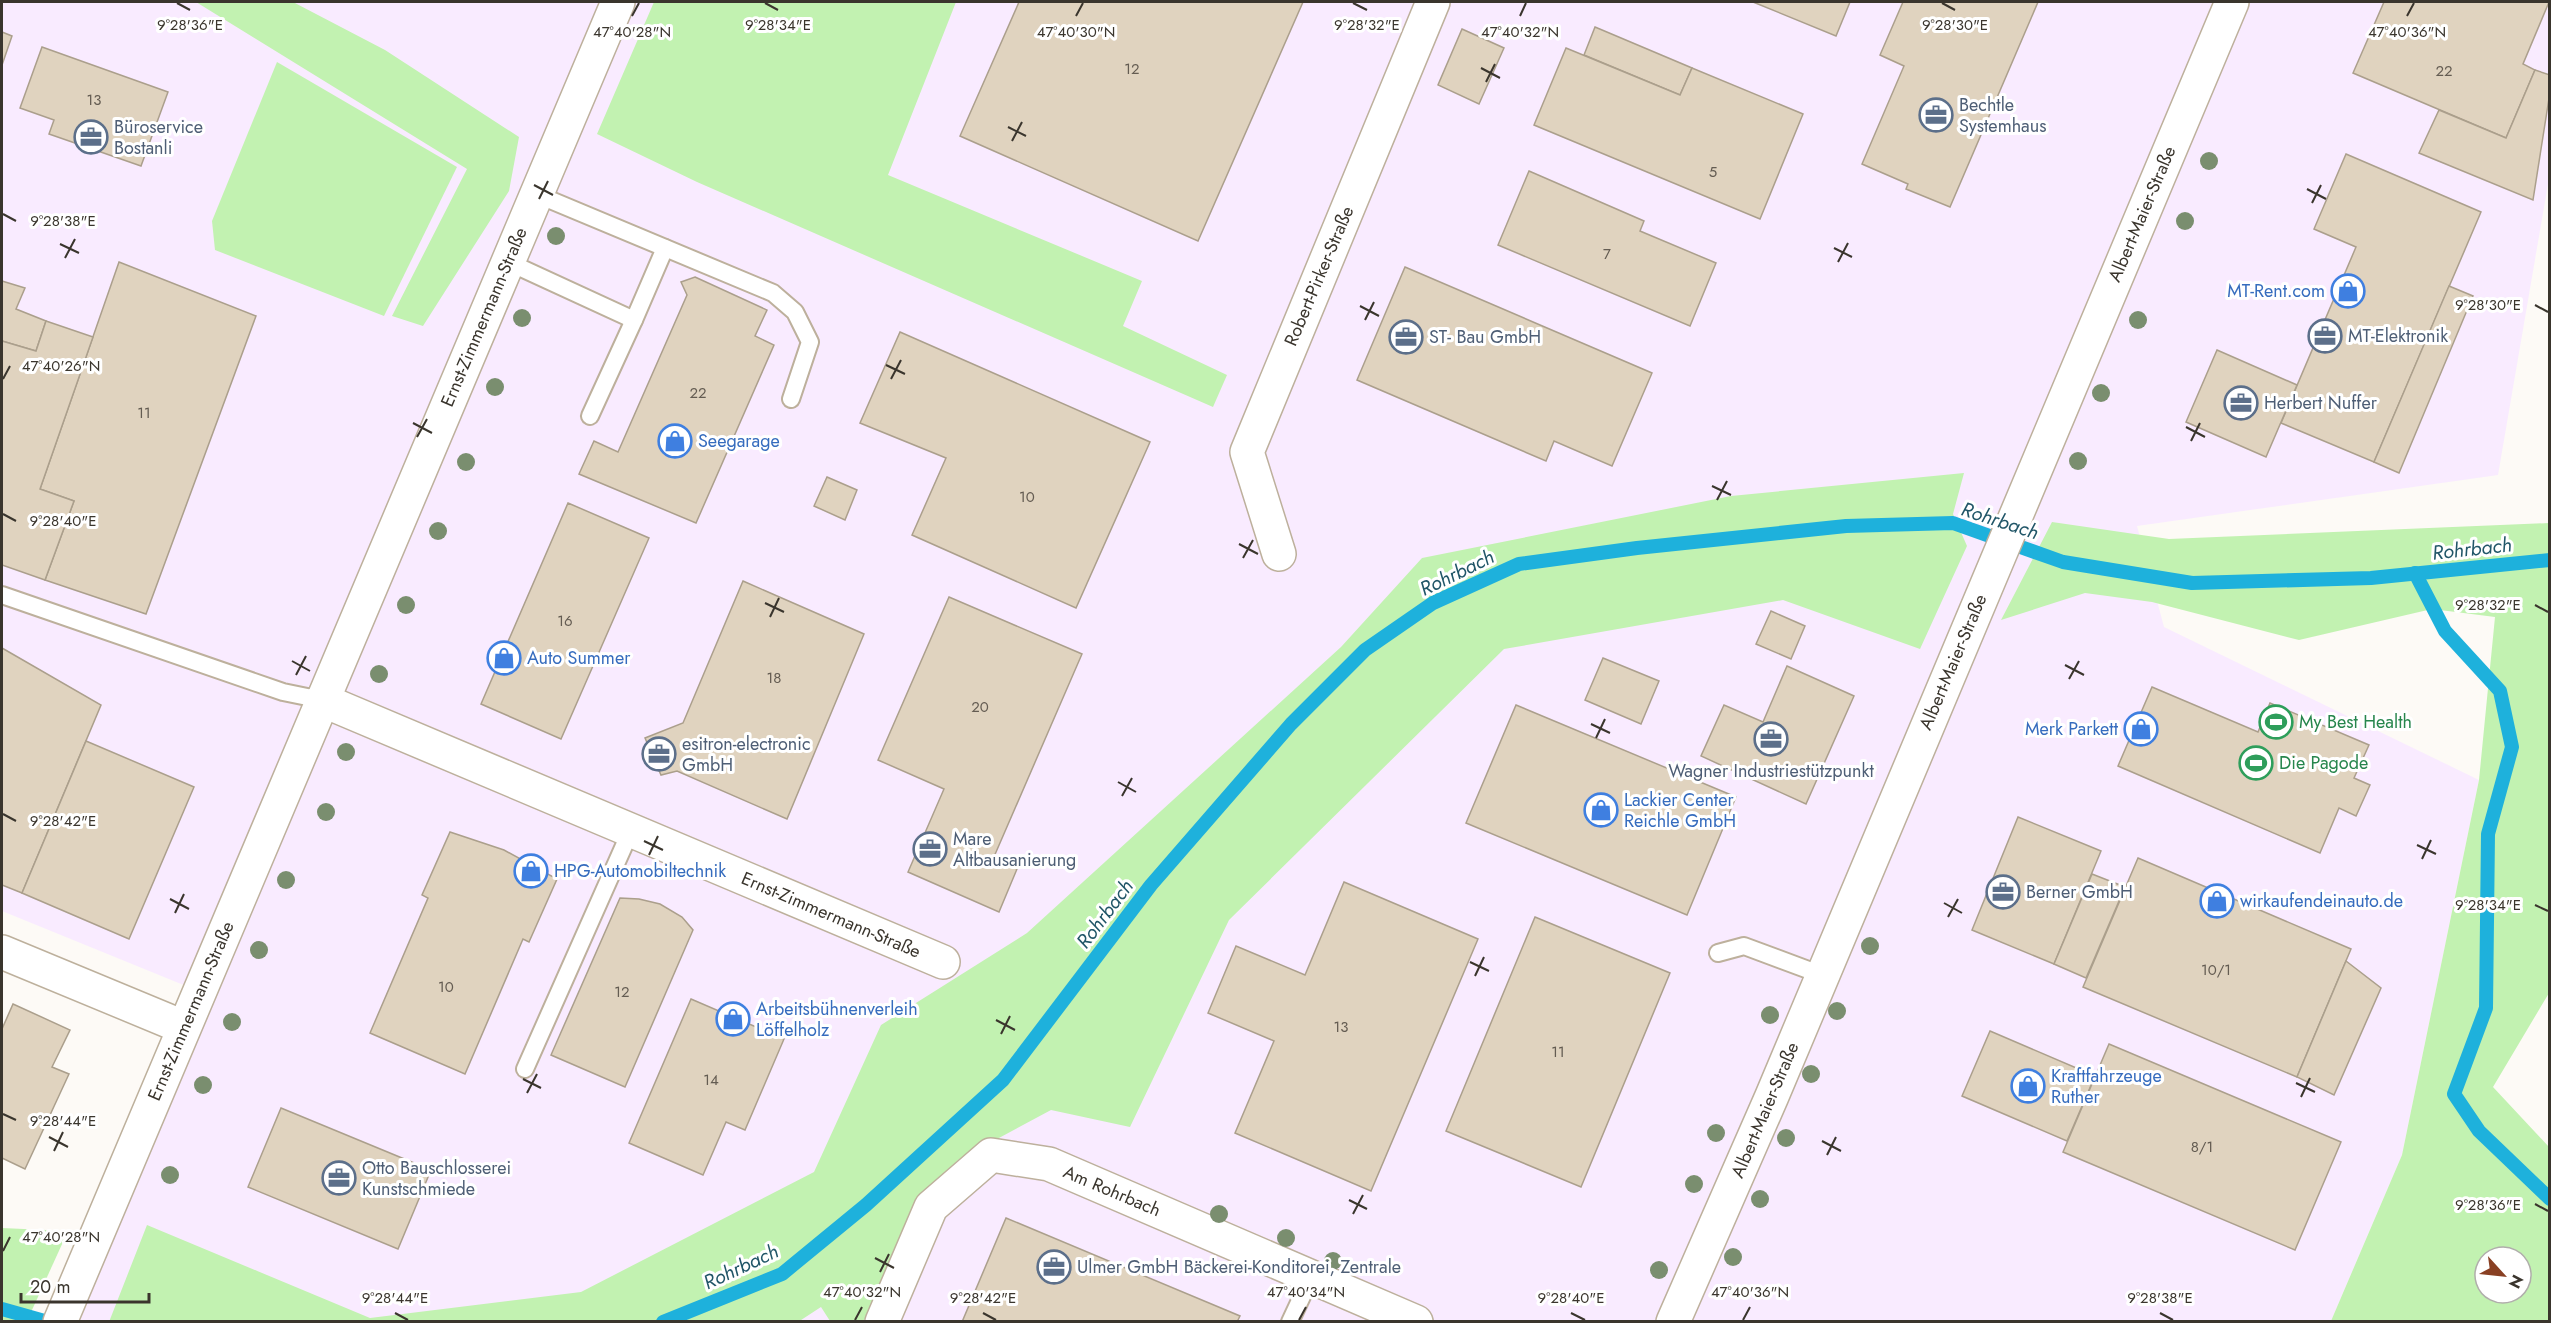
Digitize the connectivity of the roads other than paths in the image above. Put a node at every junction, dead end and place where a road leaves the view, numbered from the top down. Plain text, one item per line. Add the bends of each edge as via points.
1 (618, 2) edge
2 (1433, 2) edge
3 (2232, 2) edge
4 (536, 194) junction
5 (665, 248) junction
6 (508, 262) junction
7 (634, 320) junction
8 (791, 399) dead end
9 (590, 416) dead end
10 (1279, 554) dead end
11 (2, 595) edge
12 (322, 700) junction
13 (631, 830) junction
14 (2, 952) edge
15 (1718, 953) dead end
16 (943, 962) dead end
17 (1822, 975) junction
18 (183, 1028) junction
19 (525, 1069) dead end
20 (1311, 1276) junction
21 (60, 1322) edge
22 (882, 1322) edge
23 (1290, 1322) edge
24 (1416, 1322) edge
25 (1673, 1322) edge

1 - 4 street, Ernst-Zimmermann-Straße
2 - 10 street, Robert-Pirker-Straße via 1247,452
3 - 17 street, Albert-Maier-Straße
4 - 5 lane
4 - 6 street, Ernst-Zimmermann-Straße
5 - 7 lane
5 - 8 lane via 773,293 795,312 810,342
6 - 7 lane
6 - 12 street, Ernst-Zimmermann-Straße
7 - 9 lane
11 - 12 lane via 283,692
12 - 13 street, Ernst-Zimmermann-Straße
12 - 18 street, Ernst-Zimmermann-Straße
13 - 16 street, Ernst-Zimmermann-Straße
13 - 19 lane
14 - 18 street
15 - 17 lane via 1744,946
17 - 25 street, Albert-Maier-Straße
18 - 21 street, Ernst-Zimmermann-Straße
20 - 22 street, Am Rohrbach via 1049,1164 991,1155 931,1208
20 - 23 lane
20 - 24 street, Am Rohrbach

